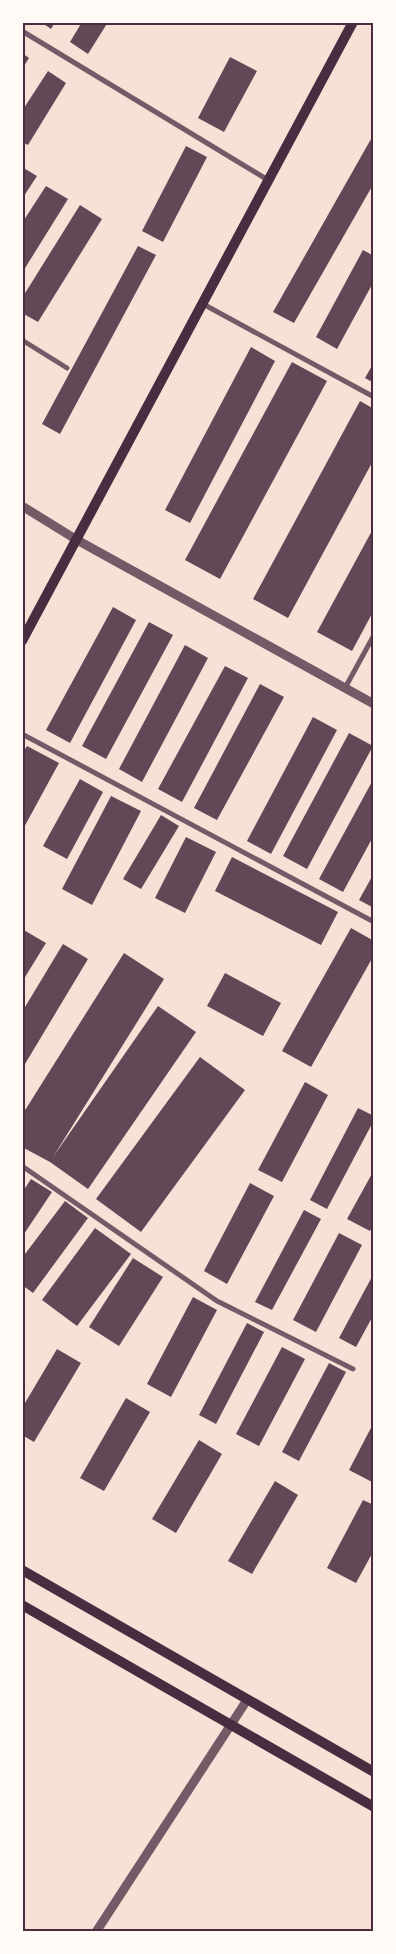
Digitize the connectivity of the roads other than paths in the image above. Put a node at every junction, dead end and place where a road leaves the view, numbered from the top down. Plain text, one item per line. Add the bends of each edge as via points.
1 (353, 22) edge
2 (22, 32) edge
3 (269, 180) junction
4 (203, 304) junction
5 (22, 340) edge
6 (68, 368) dead end
7 (374, 397) edge
8 (22, 506) edge
9 (77, 540) junction
10 (374, 635) edge
11 (22, 641) edge
12 (345, 688) junction
13 (374, 704) edge
14 (22, 734) edge
15 (374, 922) edge
16 (22, 1166) edge
17 (353, 1369) dead end
18 (22, 1570) edge
19 (22, 1605) edge
20 (247, 1700) junction
21 (232, 1725) junction
22 (374, 1772) edge
23 (374, 1807) edge
24 (96, 1932) edge

1 - 3 main road
2 - 3 street
3 - 4 main road
4 - 7 street
4 - 9 main road
5 - 6 street
8 - 9 street
9 - 11 main road
9 - 12 street
10 - 12 street
12 - 13 street
14 - 15 street
16 - 17 street via 217,1301
18 - 20 main road
19 - 21 main road
20 - 21 street
20 - 22 main road
21 - 23 main road
21 - 24 street

